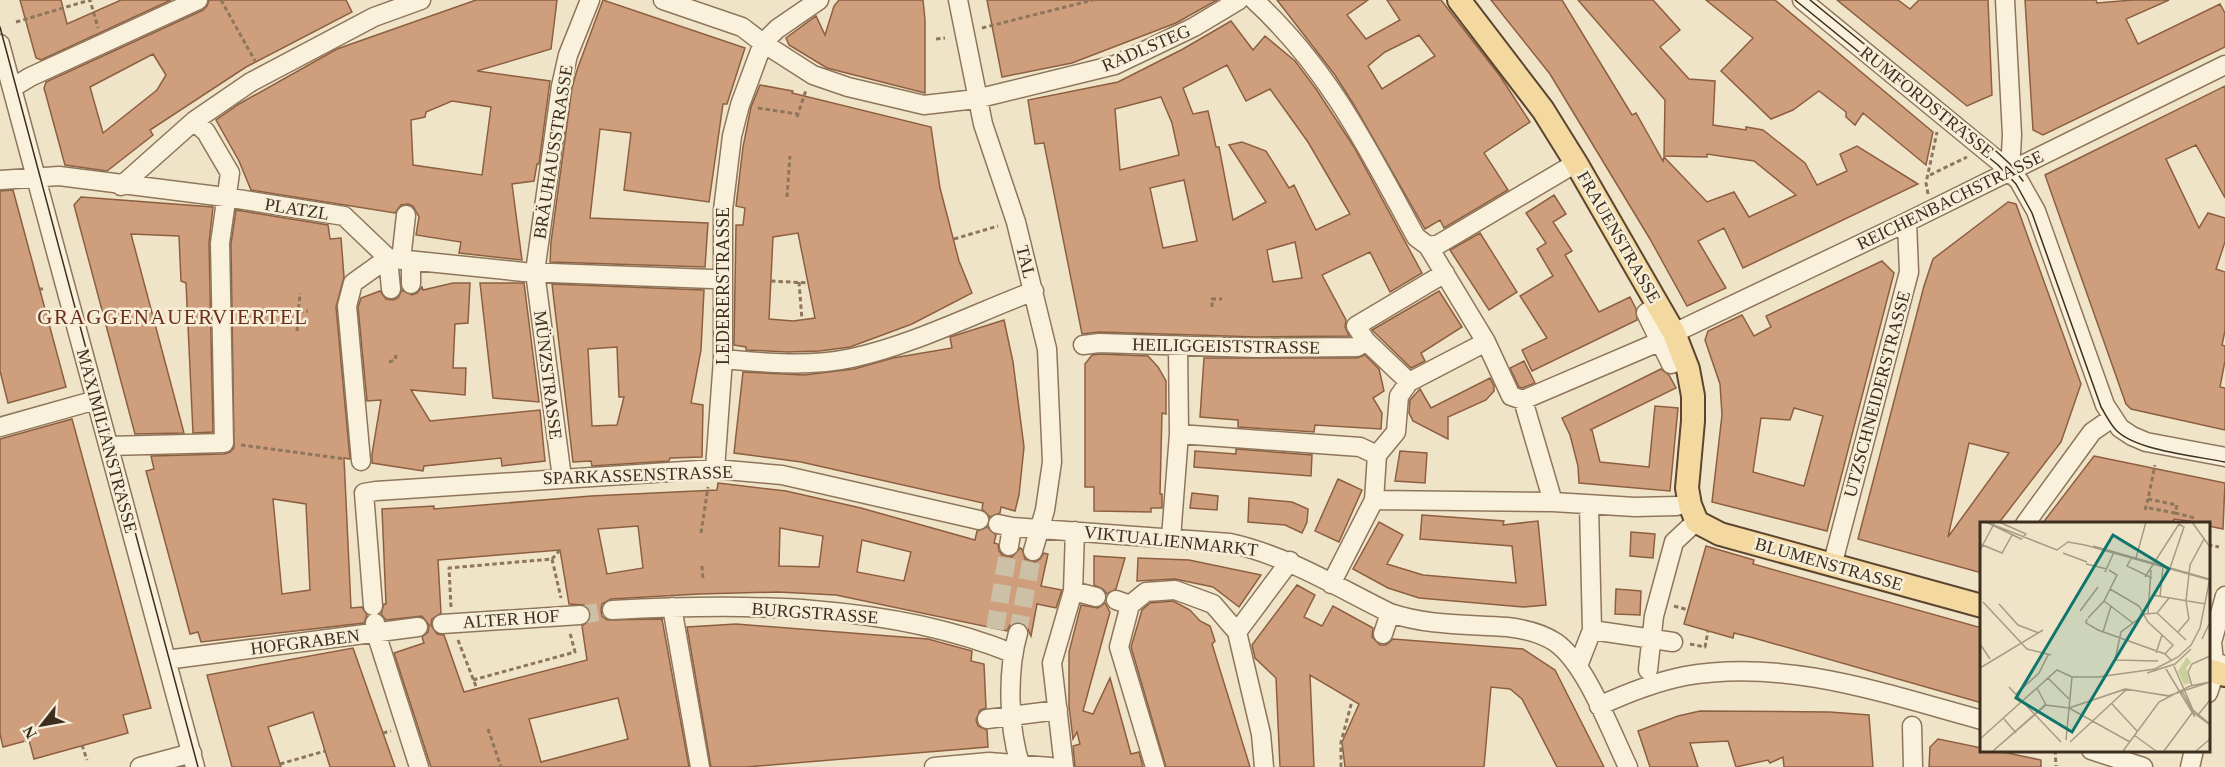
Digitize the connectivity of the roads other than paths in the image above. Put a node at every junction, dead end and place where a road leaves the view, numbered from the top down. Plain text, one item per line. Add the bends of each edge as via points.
1 (198, 0) edge
2 (421, 0) edge
3 (590, 0) edge
4 (663, 0) edge
5 (819, 0) edge
6 (958, 0) edge
7 (1239, 0) edge
8 (1254, 0) edge
9 (1459, 0) edge
10 (1802, 0) edge
11 (2005, 0) edge
12 (371, 8) edge
13 (763, 43) junction
14 (0, 44) edge
15 (2225, 65) edge
16 (12, 88) junction
17 (976, 99) junction
18 (194, 121) junction
19 (1576, 163) junction
20 (2010, 171) junction
21 (36, 177) junction
22 (0, 180) edge
23 (121, 186) junction
24 (225, 197) junction
25 (406, 215) dead end
26 (1907, 222) junction
27 (1428, 246) junction
28 (400, 260) junction
29 (535, 272) junction
30 (1445, 273) junction
31 (712, 279) dead end
32 (411, 284) dead end
33 (391, 289) dead end
34 (1034, 291) junction
35 (1649, 311) dead end
36 (1668, 337) junction
37 (1366, 341) junction
38 (1486, 342) junction
39 (1083, 345) dead end
40 (1178, 346) junction
41 (723, 359) junction
42 (1674, 363) dead end
43 (1409, 382) junction
44 (96, 400) junction
45 (1523, 400) junction
46 (2112, 418) junction
47 (0, 427) edge
48 (1179, 434) junction
49 (109, 446) junction
50 (1377, 455) junction
51 (2225, 457) edge
52 (361, 461) road end
53 (715, 469) junction
54 (562, 478) junction
55 (1374, 500) junction
56 (1553, 502) junction
57 (1589, 505) junction
58 (1683, 506) junction
59 (980, 520) dead end
60 (2026, 522) edge
61 (1040, 528) junction
62 (1689, 528) dead end
63 (1075, 531) junction
64 (1171, 538) junction
65 (1009, 546) tunnel mouth
66 (1033, 551) tunnel mouth
67 (1290, 561) junction
68 (1832, 566) junction
69 (1331, 584) junction
70 (1073, 591) junction
71 (2225, 596) edge
72 (1096, 597) dead end
73 (1980, 605) edge
74 (672, 607) junction
75 (612, 610) tunnel mouth
76 (1390, 613) junction
77 (579, 615) tunnel mouth
78 (374, 620) junction
79 (447, 624) road end
80 (418, 627) dead end
81 (1592, 630) junction
82 (1237, 632) junction
83 (1018, 633) tunnel mouth
84 (1383, 634) dead end
85 (1652, 638) junction
86 (1673, 642) dead end
87 (1012, 652) junction
88 (166, 660) junction
89 (1578, 666) junction
90 (1648, 670) dead end
91 (2216, 674) edge
92 (1599, 706) junction
93 (1058, 710) junction
94 (1011, 715) junction
95 (987, 719) dead end
96 (1980, 719) edge
97 (1912, 726) dead end
98 (2097, 752) edge
99 (2194, 752) edge
100 (194, 760) edge
101 (950, 766) edge
102 (1020, 766) edge
103 (140, 767) edge
104 (419, 767) edge
105 (700, 767) edge
106 (1051, 767) edge
107 (1064, 767) edge
108 (1155, 767) edge
109 (1264, 767) edge
110 (1628, 767) edge
111 (1913, 767) edge
112 (2143, 767) edge
113 (2190, 767) edge

1 - 16 street
2 - 12 street
3 - 29 street, BRÄUHAUSSTRASSE via 561,86
4 - 13 street, RADLSTEG via 742,27
5 - 13 street via 777,28
6 - 17 street, TAL
7 - 17 street, RADLSTEG via 1194,27 1115,64
8 - 27 street via 1283,26 1320,73 1354,122 1416,237
9 - 19 main road, FRAUENSTRASSE via 1543,110
10 - 20 street, RUMFORDSTRASSE
11 - 20 street via 2012,135
12 - 18 street
13 - 17 street, RADLSTEG via 813,75 848,87 924,105
13 - 41 street, LEDERERSTRASSE via 732,136 723,210
14 - 16 street, MAXIMILIANSTRASSE
15 - 20 street, REICHENBACHSTRASSE
16 - 21 street, MAXIMILIANSTRASSE
17 - 34 street, TAL
18 - 23 street
18 - 24 street via 206,132 230,172
19 - 27 street via 1439,244
19 - 36 main road, FRAUENSTRASSE
20 - 26 street, REICHENBACHSTRASSE
20 - 46 street, RUMFORDSTRASSE via 2031,201
21 - 22 street, PLATZL
21 - 23 street, PLATZL via 59,176
21 - 44 street, MAXIMILIANSTRASSE
23 - 24 street, PLATZL
24 - 28 street, PLATZL via 344,216
24 - 49 street via 220,243 224,443
25 - 28 street
26 - 36 street, REICHENBACHSTRASSE
26 - 68 street, UTZSCHNEIDERSTRASSE via 1909,272
27 - 30 street
28 - 29 street
28 - 32 street
28 - 33 street
28 - 52 street via 353,283 342,307 352,361
29 - 31 street
29 - 54 street, MÜNZSTRASSE
30 - 37 street via 1356,326
30 - 38 street
34 - 41 street via 911,342 850,358 779,364
34 - 61 street, TAL via 1047,349 1052,450
35 - 36 street via 1646,313
36 - 42 street via 1671,364
36 - 45 street
36 - 58 main road, FRAUENSTRASSE via 1688,369 1693,396
37 - 40 street, HEILIGGEISTSTRASSE via 1357,347
37 - 43 street
38 - 43 street
38 - 45 street via 1511,396
39 - 40 street, HEILIGGEISTSTRASSE
40 - 48 street
41 - 53 street, LEDERERSTRASSE
43 - 50 street via 1400,396 1396,432
44 - 47 street
44 - 49 street, MAXIMILIANSTRASSE
45 - 56 street
46 - 51 street via 2120,428 2146,442
46 - 60 street via 2092,432
48 - 50 street via 1360,447
48 - 64 street
49 - 88 street, MAXIMILIANSTRASSE
50 - 55 street
53 - 54 street, SPARKASSENSTRASSE
53 - 59 street, SPARKASSENSTRASSE via 782,475
54 - 78 street, SPARKASSENSTRASSE via 370,492
55 - 56 street
55 - 69 street
56 - 57 street
57 - 58 street
57 - 81 street
58 - 68 main road, BLUMENSTRASSE via 1706,528
61 - 63 street, VIKTUALIENMARKT
61 - 65 street via 1005,525
61 - 66 street, TAL
62 - 85 street via 1674,542 1672,605
63 - 64 street, VIKTUALIENMARKT
63 - 70 street
64 - 67 street, VIKTUALIENMARKT via 1230,543
67 - 69 street, VIKTUALIENMARKT
67 - 82 street
68 - 73 main road, BLUMENSTRASSE
69 - 76 street, VIKTUALIENMARKT
70 - 72 street
70 - 93 street via 1052,663
71 - 91 street via 2212,642
74 - 75 street, BURGSTRASSE
74 - 87 street, BURGSTRASSE via 832,611 915,623 965,637 993,636
74 - 105 street
76 - 84 street
76 - 89 street, VIKTUALIENMARKT via 1424,622 1529,631 1557,643
77 - 79 street, ALTER HOF
78 - 80 street
78 - 88 street, HOFGRABEN
78 - 104 street, HOFGRABEN
81 - 85 street
81 - 89 street
82 - 108 street via 1213,604 1175,590 1146,592 1123,603 1119,647
82 - 109 street via 1262,734
83 - 87 street
85 - 86 street
85 - 90 street
87 - 94 street
88 - 100 street, MAXIMILIANSTRASSE
89 - 92 street, VIKTUALIENMARKT
92 - 96 street via 1647,686 1685,676 1754,671 1838,681
92 - 110 street, VIKTUALIENMARKT
93 - 94 street
93 - 107 street
94 - 95 street
94 - 102 street
97 - 111 street
98 - 112 street
99 - 113 street
100 - 103 street
101 - 102 street via 989,762
102 - 106 street

